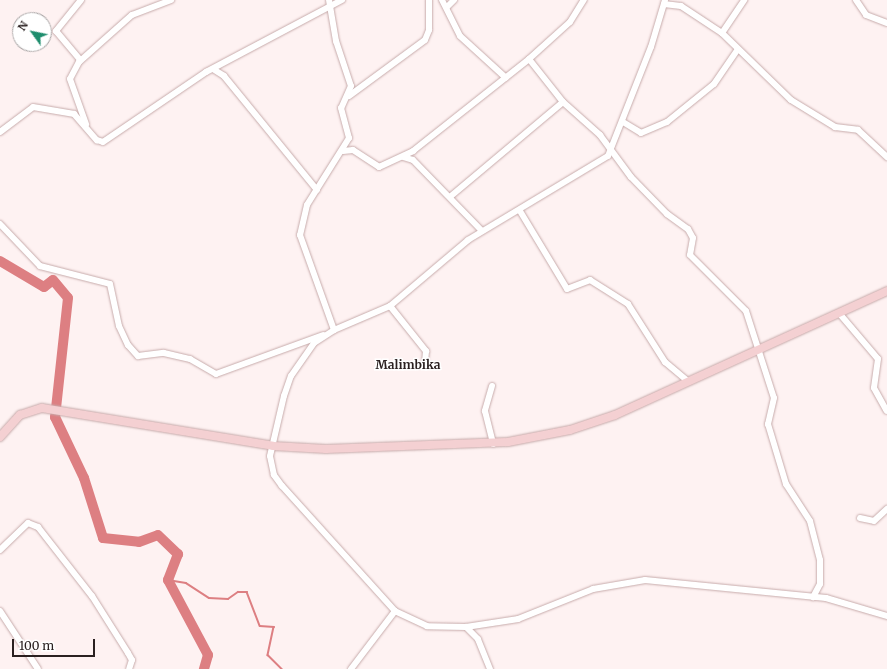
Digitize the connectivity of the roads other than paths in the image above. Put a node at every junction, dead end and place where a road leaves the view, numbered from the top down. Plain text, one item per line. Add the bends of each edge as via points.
1 (80, 0) edge
2 (171, 0) edge
3 (342, 0) edge
4 (429, 0) edge
5 (442, 0) edge
6 (454, 0) edge
7 (584, 0) edge
8 (744, 0) edge
9 (856, 0) edge
10 (665, 2) edge
11 (329, 3) edge
12 (447, 7) junction
13 (887, 23) edge
14 (722, 33) junction
15 (738, 49) junction
16 (529, 59) junction
17 (79, 62) junction
18 (213, 69) junction
19 (506, 78) junction
20 (349, 96) junction
21 (563, 102) junction
22 (624, 122) junction
23 (86, 124) junction
24 (0, 132) edge
25 (343, 151) junction
26 (611, 151) junction
27 (887, 156) edge
28 (403, 157) junction
29 (317, 190) junction
30 (451, 196) junction
31 (520, 211) junction
32 (0, 224) edge
33 (482, 231) junction
34 (887, 291) edge
35 (390, 306) junction
36 (839, 313) junction
37 (334, 330) junction
38 (326, 334) junction
39 (757, 348) junction
40 (425, 363) dead end
41 (688, 381) junction
42 (492, 386) dead end
43 (887, 411) edge
44 (0, 437) edge
45 (493, 444) junction
46 (273, 446) junction
47 (887, 509) edge
48 (860, 518) dead end
49 (0, 550) edge
50 (813, 596) junction
51 (0, 611) edge
52 (395, 611) junction
53 (887, 616) edge
54 (466, 627) junction
55 (37, 667) edge
56 (30, 669) edge
57 (129, 669) edge
58 (351, 669) edge
59 (490, 669) edge

1 - 17 street via 56,31
2 - 17 street via 132,15
3 - 11 street
4 - 20 street via 429,30 425,40
5 - 12 street
6 - 12 street
7 - 16 street via 570,22
8 - 14 street
9 - 13 street via 866,14
10 - 14 street via 681,6
10 - 22 street
11 - 18 street
11 - 20 street via 336,41 351,86
12 - 19 street via 460,36
14 - 15 street
15 - 22 street via 714,84 667,122 641,134
15 - 27 street via 791,100 836,127 858,130
16 - 19 street
16 - 21 street
17 - 23 street via 70,80
18 - 23 street via 108,140 96,140
18 - 29 street via 224,76
19 - 28 street
20 - 25 street via 341,108 349,138
21 - 26 street via 600,135
21 - 30 street
22 - 26 street
23 - 24 street via 74,114 34,107
25 - 28 street via 353,150 379,167
25 - 29 street
26 - 31 street via 596,165
26 - 39 street via 656,203 688,229 693,238 690,254 746,311
28 - 30 street via 413,160
29 - 37 street via 301,219 300,236
30 - 33 street
31 - 33 street
31 - 41 street via 567,289 590,280 628,304 665,362
32 - 38 street via 40,266 110,284 119,326 128,345 138,356 164,353 190,358 216,374
33 - 35 street
34 - 36 main road
35 - 37 street
35 - 40 street via 426,351
36 - 39 main road
36 - 43 street via 878,359 874,388
37 - 38 street
38 - 46 street via 307,350 291,376
39 - 41 main road
39 - 50 street via 774,398 768,424 786,484 810,521 820,560 820,584
41 - 45 main road via 615,415 570,430
42 - 45 street via 485,411
44 - 46 main road via 20,415 52,410
45 - 46 main road via 326,449
46 - 52 street via 270,463 282,486
47 - 48 street via 874,521
49 - 57 street via 28,523 38,527 92,596 132,660
50 - 53 street
50 - 54 street via 666,580 638,581 593,589 518,619
51 - 55 street
52 - 54 street via 427,626
52 - 58 street
54 - 59 street via 478,639
55 - 56 street

